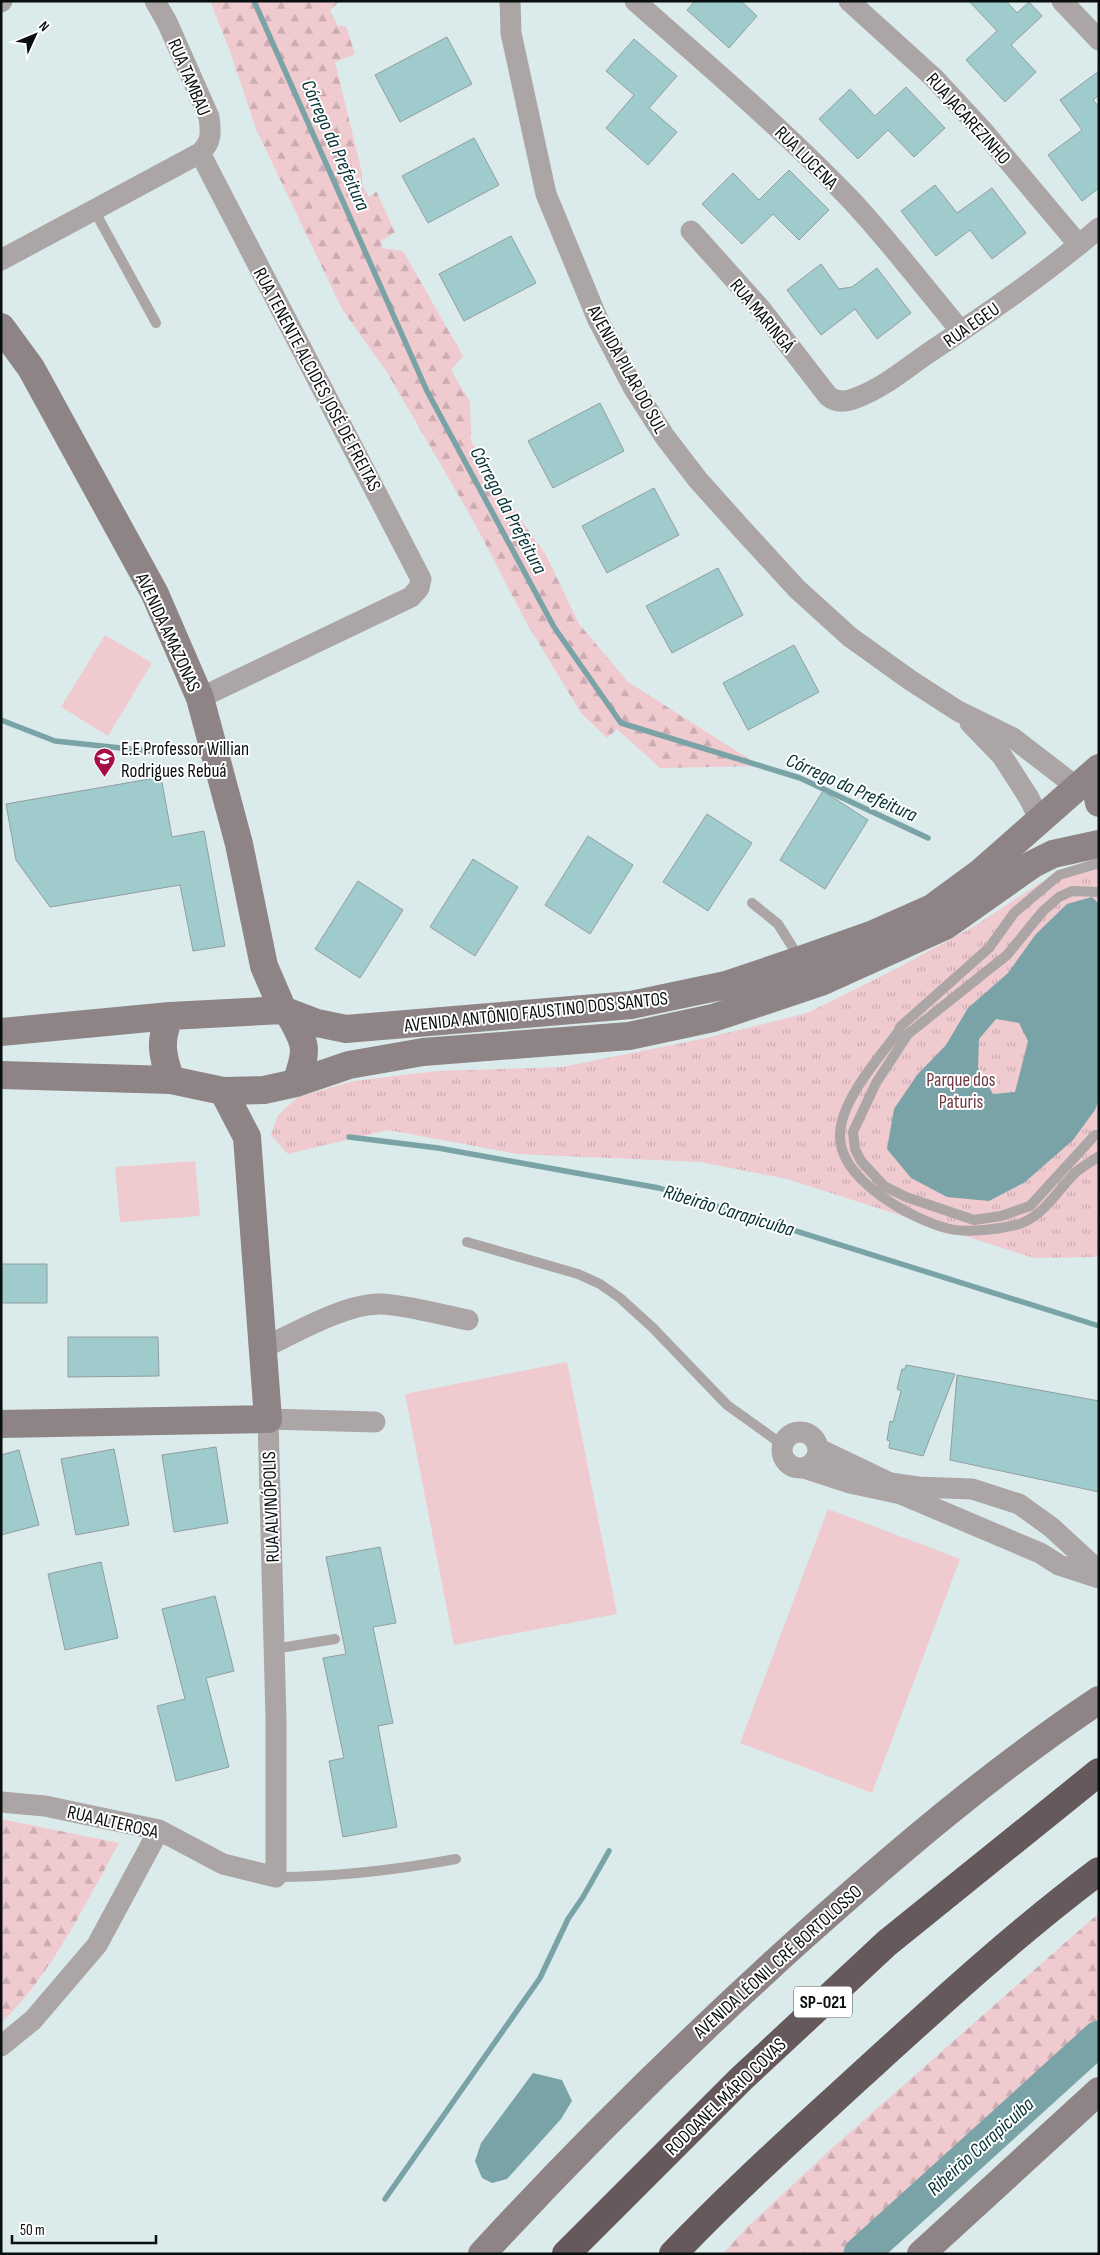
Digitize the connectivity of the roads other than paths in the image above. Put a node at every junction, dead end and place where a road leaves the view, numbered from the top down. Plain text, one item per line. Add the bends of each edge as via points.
1 (155, 1) edge
2 (510, 1) edge
3 (635, 1) edge
4 (850, 1) edge
5 (1062, 1) edge
6 (1099, 40) edge
7 (200, 153) junction
8 (94, 210) junction
9 (1099, 228) edge
10 (691, 232) dead end
11 (1079, 245) junction
12 (1, 260) edge
13 (156, 323) dead end
14 (1, 327) edge
15 (961, 332) junction
16 (833, 400) joint
17 (200, 698) junction
18 (958, 711) junction
19 (1093, 782) edge
20 (1040, 821) junction
21 (1099, 844) edge
22 (1099, 862) edge
23 (1098, 892) edge
24 (752, 904) dead end
25 (800, 960) junction
26 (264, 966) junction
27 (243, 1012) junction
28 (286, 1012) junction
29 (170, 1016) junction
30 (1, 1032) edge
31 (1, 1075) edge
32 (171, 1080) junction
33 (296, 1083) junction
34 (264, 1090) junction
35 (223, 1091) junction
36 (1099, 1135) edge
37 (247, 1137) junction
38 (1099, 1156) edge
39 (467, 1242) dead end
40 (468, 1320) dead end
41 (263, 1348) junction
42 (268, 1419) junction
43 (375, 1422) dead end
44 (1, 1424) edge
45 (783, 1445) junction
46 (819, 1449) junction
47 (804, 1468) junction
48 (1099, 1571) edge
49 (1099, 1578) edge
50 (335, 1640) dead end
51 (274, 1650) junction
52 (1099, 1700) edge
53 (1099, 1772) edge
54 (1, 1802) edge
55 (159, 1830) junction
56 (456, 1859) dead end
57 (1099, 1871) edge
58 (276, 1877) junction
59 (1, 2046) edge
60 (1099, 2091) edge
61 (482, 2254) edge
62 (566, 2254) edge
63 (673, 2254) edge
64 (921, 2254) edge

1 - 7 street, RUA TAMBAU via 210,117 208,145
2 - 18 street, AVENIDA PILAR DO SUL via 511,33 546,194 598,320 633,387 698,480 797,589 850,637
3 - 15 street, RUA LUCENA via 805,154 853,203
4 - 11 street, RUA JACAREZINHO via 934,78
5 - 6 street
7 - 8 street
7 - 17 street, RUA TENENTE ALCIDES JOSÉ DE FREITAS via 421,579 419,588 411,597
8 - 12 street
8 - 13 lane
9 - 11 street, RUA EGEU
10 - 16 street, RUA MARINGÁ via 760,308
11 - 15 street, RUA EGEU
14 - 17 main road, AVENIDA AMAZONAS via 31,368 154,594
15 - 16 street, RUA EGEU via 871,392 844,402
17 - 26 main road, AVENIDA AMAZONAS via 239,844
18 - 19 street, AVENIDA PILAR DO SUL
18 - 20 street, AVENIDA PILAR DO SUL via 1002,756
19 - 20 main road, AVENIDA ANTÔNIO FAUSTINO DOS SANTOS
20 - 25 main road, AVENIDA ANTÔNIO FAUSTINO DOS SANTOS via 981,872 932,908 871,935
21 - 33 main road, AVENIDA ANTÔNIO FAUSTINO DOS SANTOS via 1053,854 1033,864 945,926 915,940 821,982 713,1018 629,1036 423,1052 349,1065
22 - 38 lane via 1059,875 1014,912 989,948 900,1028 864,1078 847,1108 840,1133 844,1158 875,1192 921,1218 951,1229 978,1230 1022,1223 1037,1214 1077,1172
23 - 36 lane via 1072,891 1059,897 1007,956 908,1034 876,1083 853,1132 861,1161 884,1186 906,1198 974,1220 1001,1216 1030,1206
24 - 25 lane via 778,924
25 - 28 main road, AVENIDA ANTÔNIO FAUSTINO DOS SANTOS via 726,985 631,1005 346,1029
26 - 27 main road
26 - 28 main road, AVENIDA AMAZONAS
27 - 28 main road, AVENIDA ANTÔNIO FAUSTINO DOS SANTOS
27 - 29 main road, AVENIDA ANTÔNIO FAUSTINO DOS SANTOS
28 - 33 main road, AVENIDA AMAZONAS via 305,1048
29 - 30 main road, AVENIDA ANTÔNIO FAUSTINO DOS SANTOS
29 - 32 main road via 162,1048
31 - 32 main road, AVENIDA ANTÔNIO FAUSTINO DOS SANTOS
32 - 35 main road, AVENIDA ANTÔNIO FAUSTINO DOS SANTOS
33 - 34 main road, AVENIDA ANTÔNIO FAUSTINO DOS SANTOS
34 - 35 main road, AVENIDA ANTÔNIO FAUSTINO DOS SANTOS
34 - 37 main road, RUA ALVINÓPOLIS
35 - 37 main road, RUA ALVINÓPOLIS
37 - 41 main road, RUA ALVINÓPOLIS
39 - 45 lane via 578,1274 600,1284 653,1328 727,1405
40 - 41 street via 381,1304 362,1306 339,1313
41 - 42 main road, RUA ALVINÓPOLIS
42 - 43 street
42 - 44 main road
42 - 51 street, RUA ALVINÓPOLIS
45 - 46 street via 787,1436 803,1431 815,1437
45 - 47 street via 782,1453 787,1463
46 - 47 street via 815,1461
46 - 48 street via 890,1483 972,1489 1018,1504 1051,1528
47 - 49 street via 850,1483 901,1494 1040,1553 1059,1565
50 - 51 lane
51 - 58 street, RUA ALVINÓPOLIS
52 - 61 main road, AVENIDA LÉONIL CRÉ BORTOLOSSO via 935,1821 837,1906 698,2031 584,2145
53 - 62 highway, RODOANEL MÁRIO COVAS / SP-021 via 888,1943 741,2078
54 - 55 street, RUA ALTEROSA via 45,1806
55 - 58 street, RUA ALTEROSA via 224,1864
55 - 59 street via 97,1945 33,2020
56 - 58 lane via 392,1870
57 - 63 highway via 1039,1916 936,2006
60 - 64 main road

